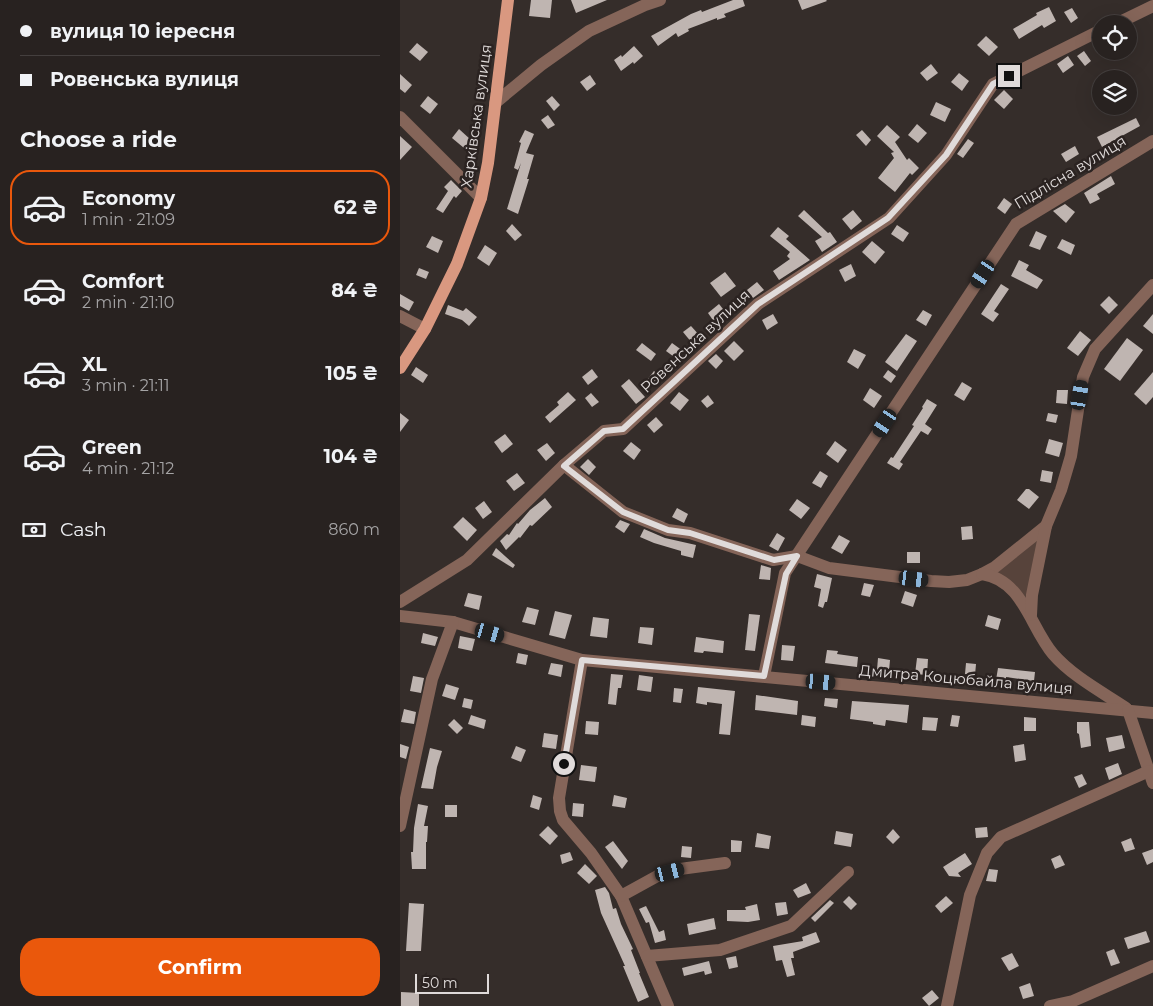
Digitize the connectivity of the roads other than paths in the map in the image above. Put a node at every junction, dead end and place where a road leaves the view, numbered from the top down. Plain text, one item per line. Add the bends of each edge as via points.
1 (508, 0) edge
2 (660, 0) edge
3 (1153, 6) edge
4 (1134, 15) edge
5 (1092, 34) edge
6 (495, 103) junction
7 (400, 117) edge
8 (1153, 141) edge
9 (481, 198) junction
10 (1153, 285) edge
11 (400, 316) edge
12 (425, 329) junction
13 (400, 368) edge
14 (564, 466) junction
15 (1046, 526) junction
16 (797, 556) junction
17 (982, 574) junction
18 (400, 602) edge
19 (1031, 615) junction
20 (400, 616) edge
21 (452, 622) junction
22 (582, 660) junction
23 (764, 676) junction
24 (1128, 710) junction
25 (1153, 713) edge
26 (1151, 777) edge
27 (400, 826) edge
28 (725, 863) dead end
29 (848, 872) dead end
30 (621, 896) junction
31 (647, 956) junction
32 (1153, 966) edge
33 (668, 1006) edge
34 (947, 1006) edge
35 (1050, 1006) edge

1 - 6 main road, Харківська вулиця
2 - 6 street via 589,31
3 - 4 street
5 - 14 street, Ровенська вулиця via 993,84 946,155 888,218 758,304 623,429 604,431
6 - 9 main road, Харківська вулиця
7 - 9 street
8 - 16 street, Підлісна вулиця via 1016,224
9 - 12 main road, Харківська вулиця via 457,264
10 - 15 street via 1095,349 1083,377 1071,456
11 - 12 street
12 - 13 main road, Харківська вулиця
14 - 16 street via 623,512 668,530 690,533 774,560
14 - 18 street, Ровенська вулиця via 467,560
15 - 17 street via 995,568
15 - 19 street
16 - 17 street via 829,568 931,581 968,580
16 - 23 street, Підлісна вулиця via 786,574
17 - 19 street via 1002,580
19 - 24 street via 1053,654
20 - 21 street, Дмитра Коцюбайла вулиця
21 - 22 street, Дмитра Коцюбайла вулиця
21 - 27 street via 432,679
22 - 23 street, Дмитра Коцюбайла вулиця
22 - 30 street via 559,798 560,811 563,820
23 - 24 street, Дмитра Коцюбайла вулиця
24 - 25 street, Дмитра Коцюбайла вулиця
24 - 26 street
26 - 34 street via 1001,837 987,853 970,895
28 - 30 street via 660,874
29 - 31 street via 791,926 720,950
30 - 31 street
31 - 33 street
32 - 35 street via 1074,1001

